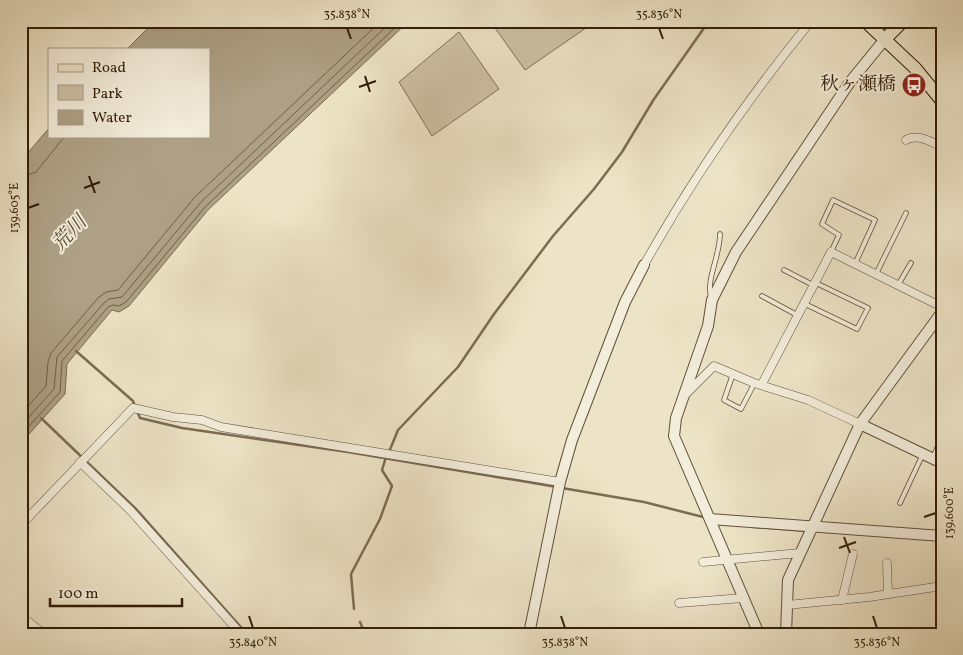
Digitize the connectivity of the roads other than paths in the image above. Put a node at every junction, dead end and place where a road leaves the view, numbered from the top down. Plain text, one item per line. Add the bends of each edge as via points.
1 (812, 21) edge
2 (903, 21) edge
3 (867, 23) edge
4 (886, 39) junction
5 (942, 101) edge
6 (906, 140) dead end
7 (942, 147) edge
8 (906, 213) dead end
9 (720, 234) dead end
10 (830, 252) junction
11 (911, 263) dead end
12 (855, 264) junction
13 (644, 265) joint
14 (784, 270) dead end
15 (876, 274) junction
16 (813, 283) junction
17 (898, 285) junction
18 (762, 296) dead end
19 (712, 300) junction
20 (803, 303) junction
21 (942, 307) edge
22 (942, 312) edge
23 (797, 315) junction
24 (733, 374) junction
25 (758, 383) junction
26 (684, 397) junction
27 (860, 424) junction
28 (942, 436) edge
29 (933, 458) edge
30 (80, 462) junction
31 (560, 485) junction
32 (900, 503) dead end
33 (710, 519) junction
34 (21, 524) edge
35 (810, 530) junction
36 (942, 536) edge
37 (800, 553) junction
38 (853, 554) dead end
39 (727, 558) junction
40 (703, 562) dead end
41 (887, 563) dead end
42 (942, 586) edge
43 (888, 594) junction
44 (743, 598) junction
45 (842, 600) junction
46 (679, 603) dead end
47 (787, 605) junction
48 (21, 616) edge
49 (44, 634) edge
50 (241, 634) edge
51 (529, 634) edge
52 (759, 634) edge
53 (786, 634) edge

1 - 13 street via 735,120 664,228
2 - 4 main road
3 - 4 main road
4 - 5 main road
4 - 19 street via 859,68 764,209 736,252
6 - 7 street via 920,138
8 - 15 lane
9 - 19 lane via 720,247 708,289
10 - 12 street
10 - 12 lane via 839,235 822,224 833,200 875,220
10 - 16 street
11 - 17 lane
12 - 15 street
13 - 31 street via 625,302 572,440
14 - 16 lane
15 - 17 street
16 - 20 street
16 - 20 lane via 868,308 857,329
17 - 21 street
18 - 23 lane
19 - 26 street via 708,326
20 - 23 street
22 - 27 street
23 - 25 street
24 - 25 street
24 - 25 lane via 724,400 741,409
24 - 26 street via 714,366
25 - 27 street via 808,400
26 - 33 street via 676,418 674,436
27 - 29 street
27 - 35 street
28 - 29 lane
29 - 32 lane
30 - 31 street via 133,408 202,420 221,427 383,452
30 - 34 street
30 - 50 street via 131,511
31 - 51 street
33 - 35 street
33 - 39 street
35 - 36 street
35 - 37 street
37 - 39 street
37 - 47 street via 788,580
38 - 45 street
39 - 40 street
39 - 44 street
41 - 43 street
42 - 43 street
43 - 45 street
44 - 46 street
44 - 52 street
45 - 47 street
47 - 53 street
48 - 49 street

